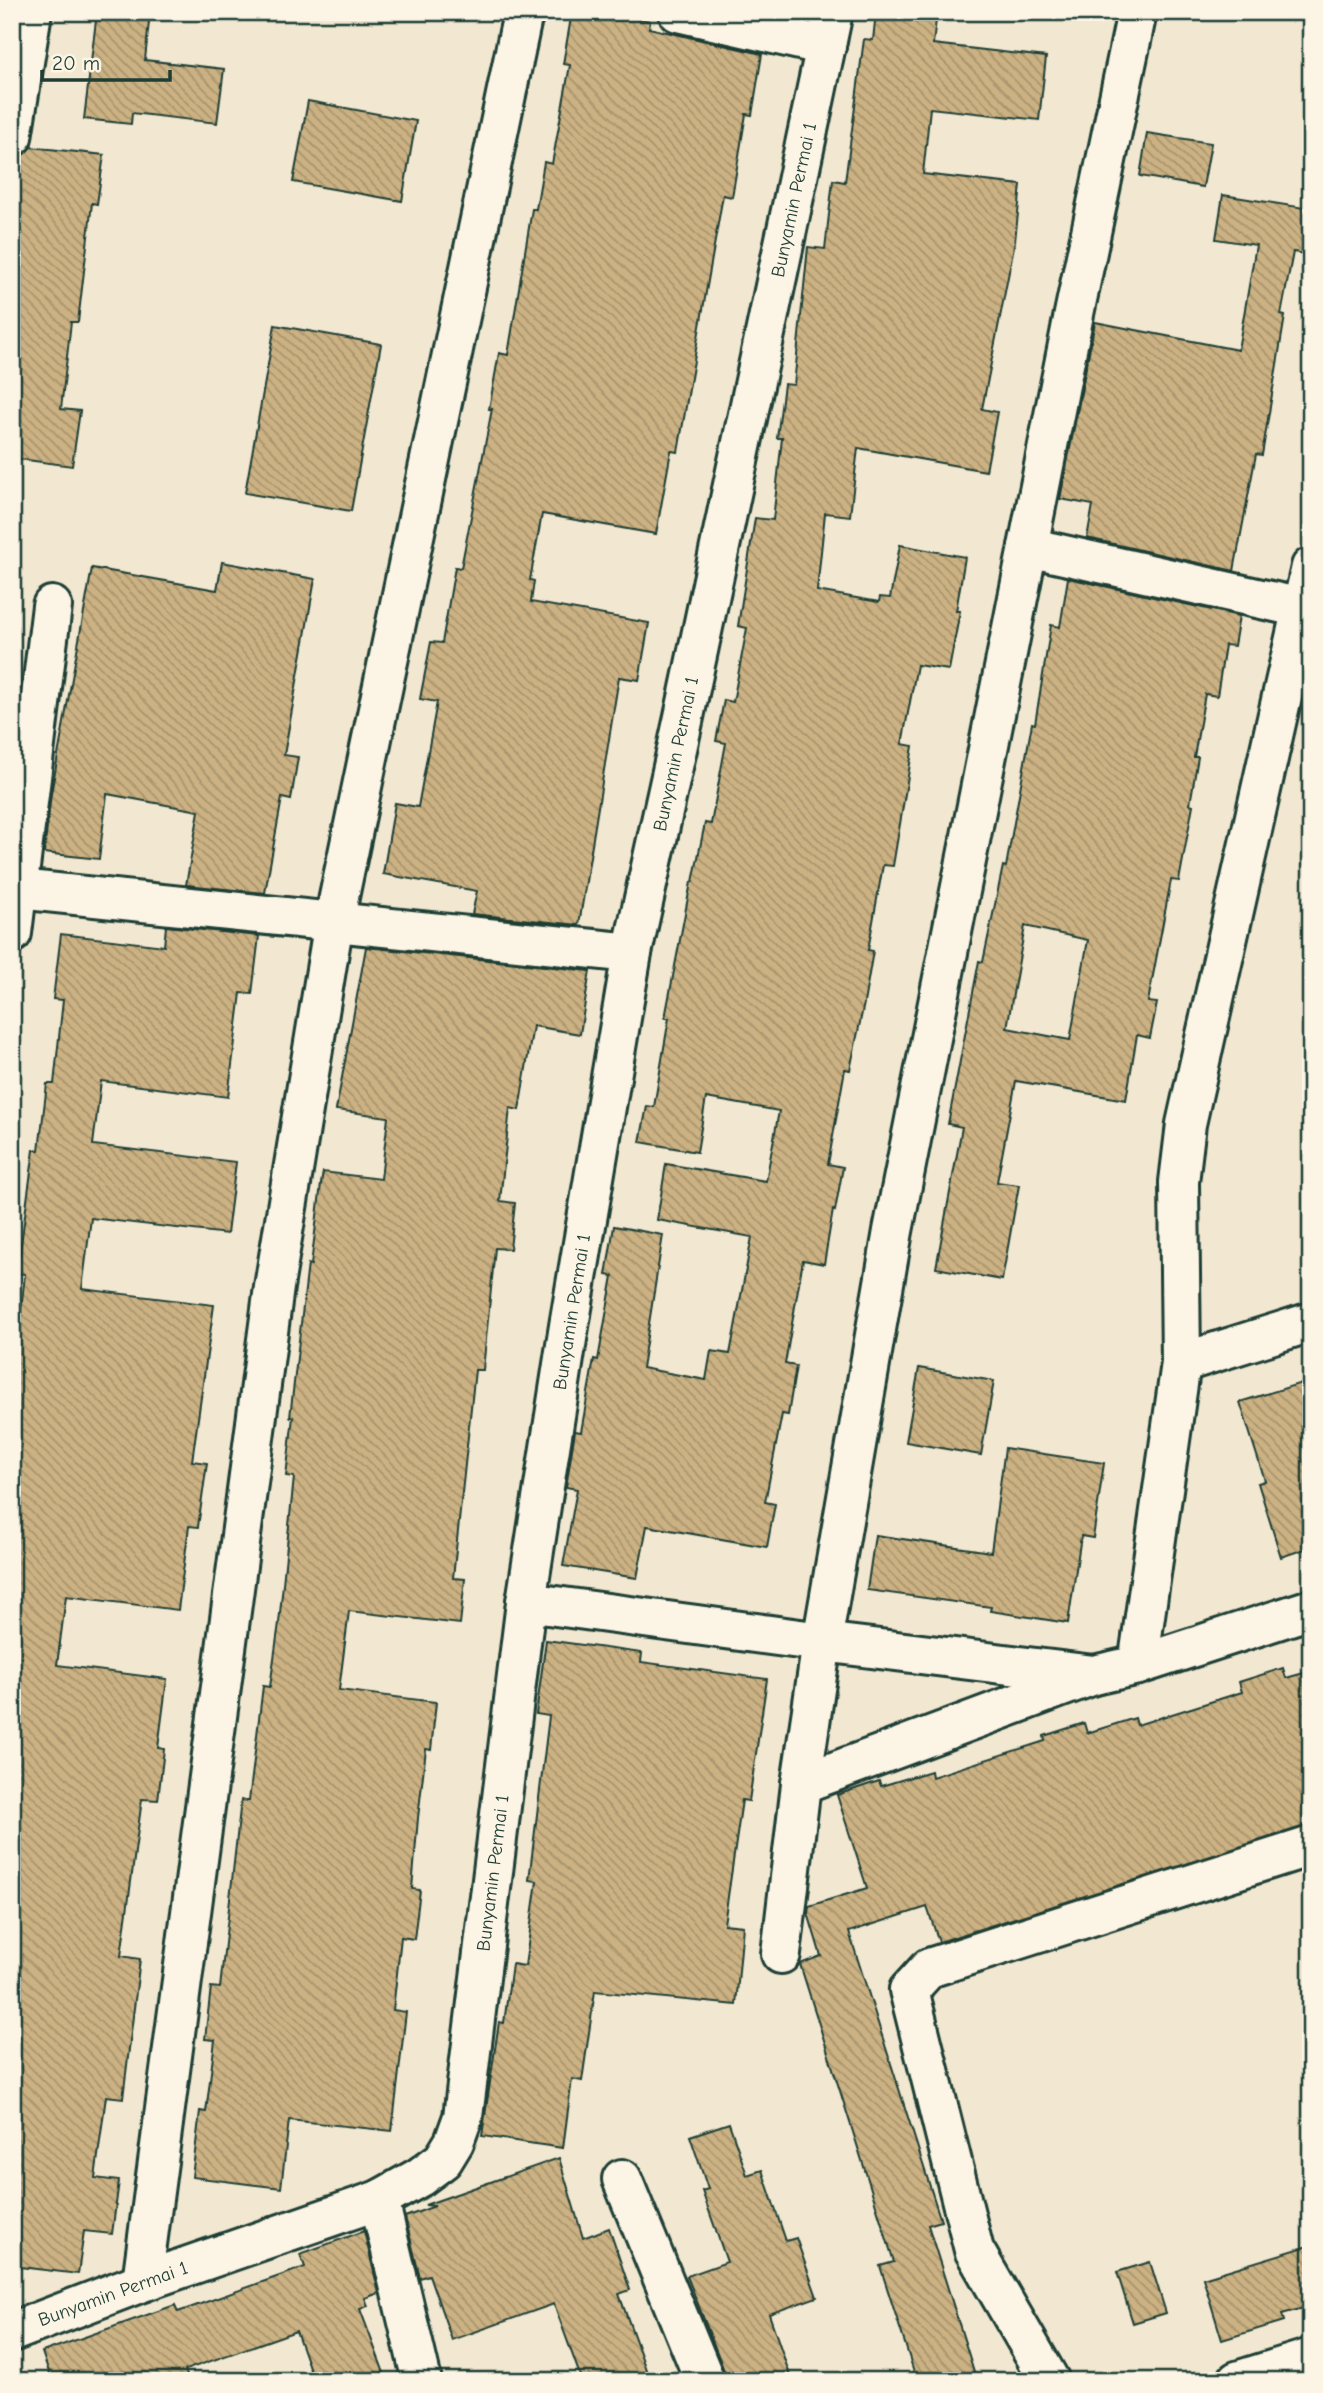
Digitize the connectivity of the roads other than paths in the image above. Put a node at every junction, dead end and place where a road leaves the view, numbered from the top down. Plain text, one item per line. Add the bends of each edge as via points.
1 (32, 12) edge
2 (526, 12) edge
3 (678, 12) edge
4 (1137, 12) edge
5 (829, 29) edge
6 (12, 137) edge
7 (1028, 547) junction
8 (1311, 567) edge
9 (52, 606) dead end
10 (1302, 608) junction
11 (18, 889) junction
12 (334, 920) junction
13 (12, 933) edge
14 (632, 953) junction
15 (1311, 1322) edge
16 (1181, 1363) junction
17 (526, 1602) junction
18 (1311, 1609) edge
19 (822, 1642) junction
20 (1138, 1665) junction
21 (1094, 1675) junction
22 (801, 1784) junction
23 (1311, 1846) edge
24 (781, 1954) dead end
25 (622, 2179) dead end
26 (379, 2200) junction
27 (142, 2282) junction
28 (12, 2332) edge
29 (1311, 2358) edge
30 (422, 2381) edge
31 (705, 2381) edge
32 (1050, 2381) edge
33 (1237, 2381) edge

1 - 6 street
2 - 12 street
3 - 5 street
4 - 7 street
5 - 14 street, Bunyamin Permai 1
7 - 10 street
7 - 19 street via 893,1231
8 - 10 street
9 - 11 street
10 - 16 street via 1186,1124 1179,1182
11 - 12 street
11 - 13 street
12 - 14 street
12 - 27 street via 274,1287
14 - 17 street, Bunyamin Permai 1
15 - 16 street
16 - 20 street
17 - 19 street
17 - 26 street, Bunyamin Permai 1 via 463,2118 443,2160
18 - 20 street
19 - 21 street
19 - 22 street
20 - 21 street
21 - 22 street
22 - 24 street
23 - 32 street via 929,1968 909,1990 974,2250
25 - 31 street
26 - 27 street, Bunyamin Permai 1
26 - 30 street
27 - 28 street, Bunyamin Permai 1
29 - 33 street

